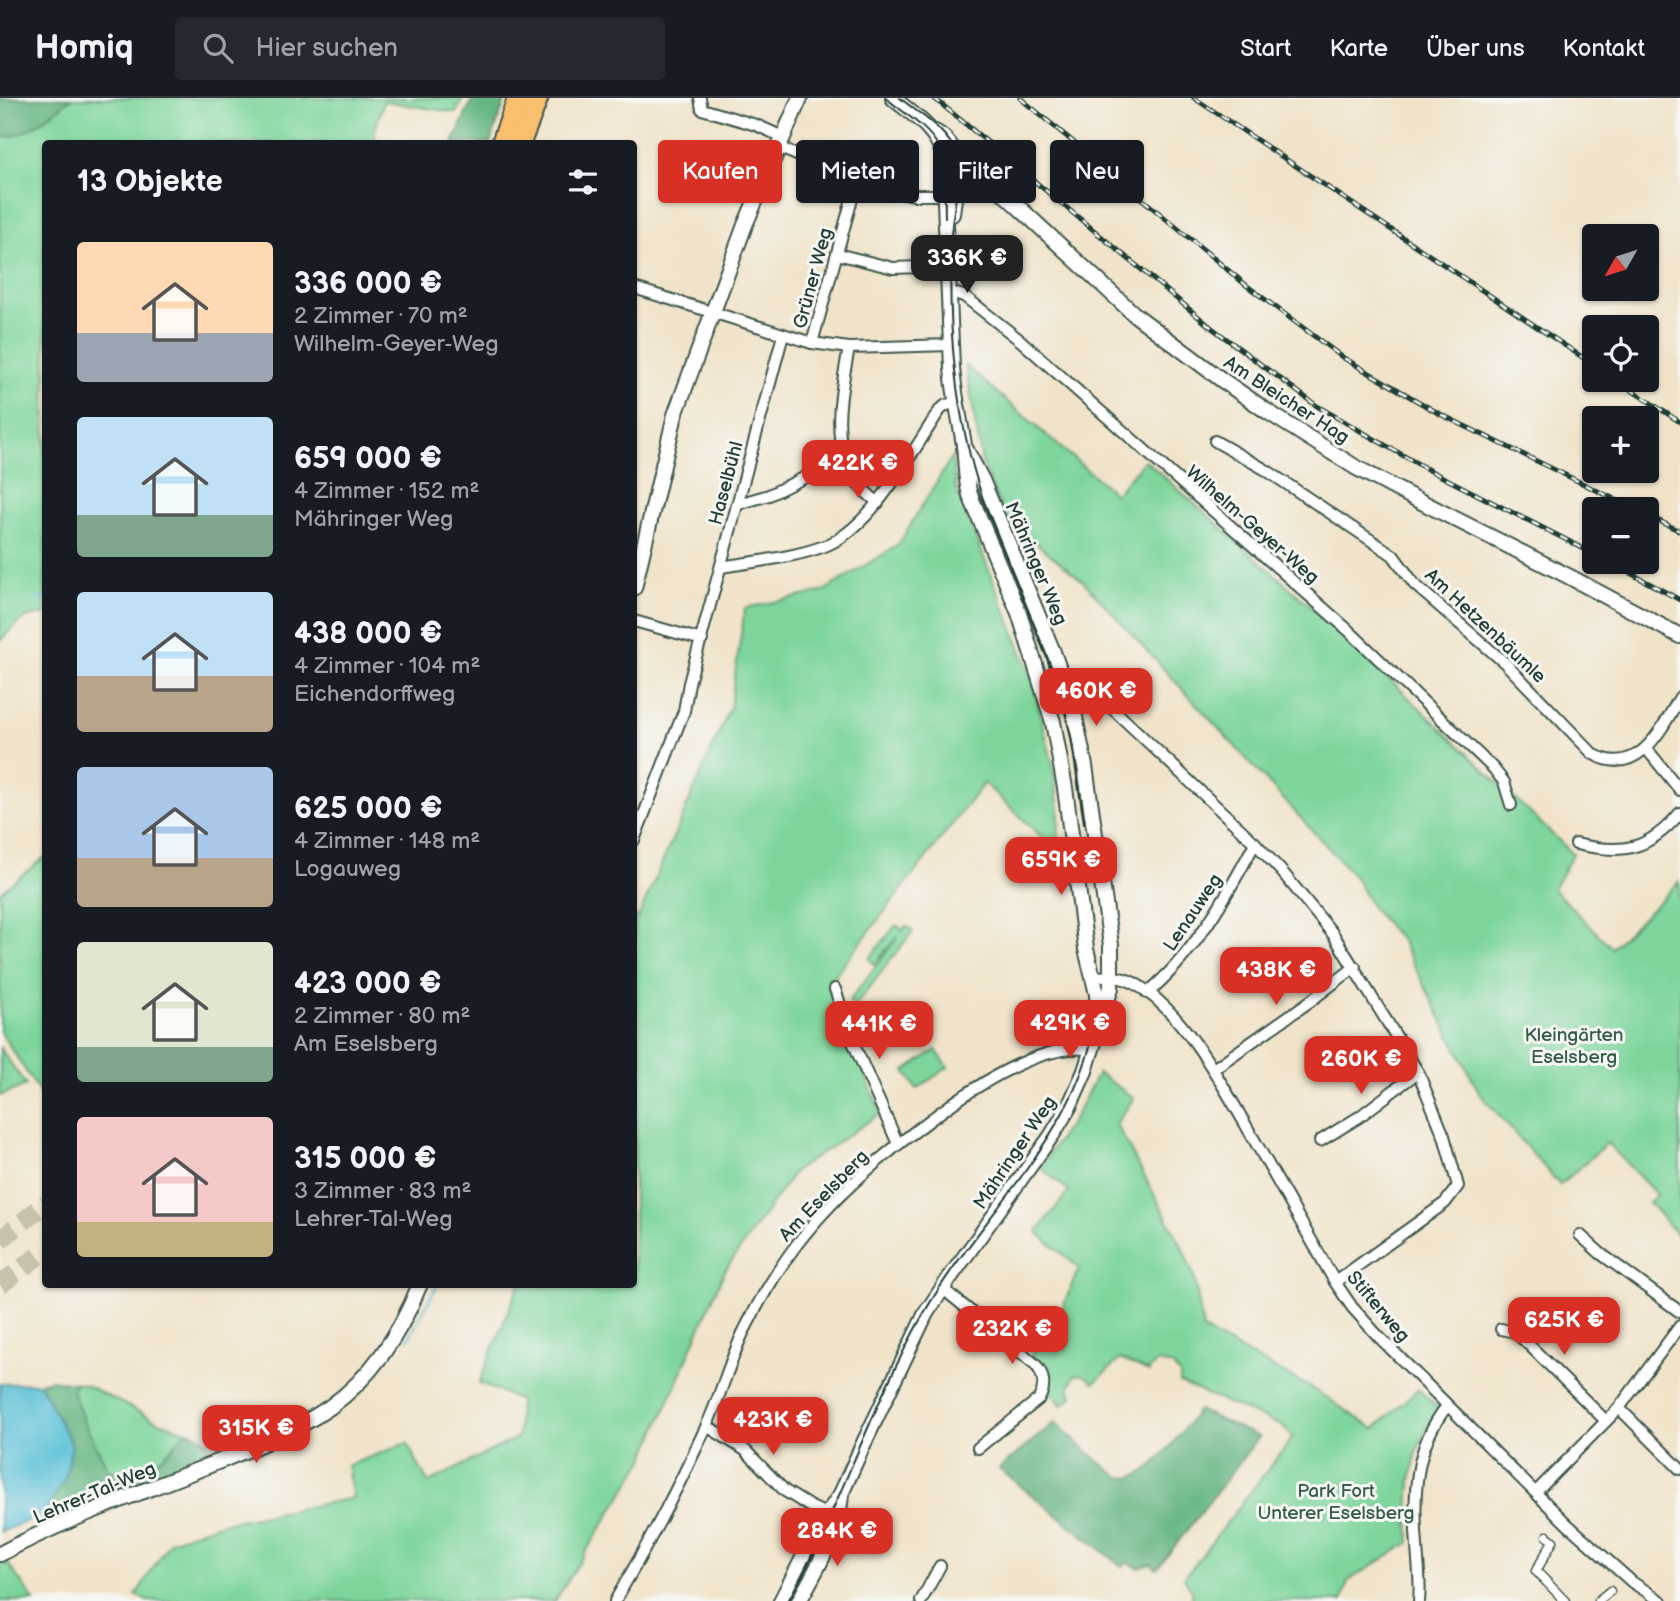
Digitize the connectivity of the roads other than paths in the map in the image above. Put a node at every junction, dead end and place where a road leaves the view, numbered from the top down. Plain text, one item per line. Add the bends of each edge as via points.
1 (518, 98) edge
2 (538, 98) edge
3 (700, 98) edge
4 (800, 98) edge
5 (893, 98) edge
6 (502, 140) edge
7 (522, 140) edge
8 (778, 140) edge
9 (782, 140) edge
10 (947, 140) edge
11 (754, 203) edge
12 (850, 203) edge
13 (945, 203) edge
14 (949, 203) edge
15 (1014, 203) edge
16 (948, 247) junction
17 (837, 254) junction
18 (949, 266) junction
19 (637, 289) edge
20 (949, 292) junction
21 (711, 312) junction
22 (783, 335) junction
23 (813, 343) junction
24 (951, 345) junction
25 (849, 348) junction
26 (956, 403) junction
27 (1215, 441) dead end
28 (964, 446) junction
29 (844, 458) junction
30 (878, 503) junction
31 (737, 504) junction
32 (721, 567) junction
33 (637, 575) edge
34 (637, 622) edge
35 (1680, 636) edge
36 (702, 640) junction
37 (1066, 685) junction
38 (1044, 690) junction
39 (1680, 697) edge
40 (1646, 748) junction
41 (1680, 790) edge
42 (1511, 805) dead end
43 (1680, 813) edge
44 (637, 832) edge
45 (1255, 843) junction
46 (1576, 844) dead end
47 (1354, 967) junction
48 (1112, 976) junction
49 (1093, 977) junction
50 (835, 989) dead end
51 (1147, 993) junction
52 (1098, 1027) junction
53 (1092, 1049) junction
54 (1213, 1069) junction
55 (1418, 1072) junction
56 (1320, 1141) dead end
57 (898, 1143) junction
58 (1580, 1235) dead end
59 (1335, 1282) junction
60 (418, 1288) edge
61 (942, 1288) junction
62 (1680, 1312) edge
63 (1680, 1326) edge
64 (1501, 1329) dead end
65 (1447, 1406) junction
66 (1619, 1408) junction
67 (1605, 1422) junction
68 (706, 1426) junction
69 (214, 1428) dead end
70 (978, 1448) dead end
71 (243, 1452) junction
72 (1680, 1469) edge
73 (1536, 1492) junction
74 (833, 1516) junction
75 (1547, 1536) dead end
76 (0, 1554) edge
77 (940, 1566) dead end
78 (1610, 1591) dead end
79 (1658, 1600) edge
80 (615, 1601) edge
81 (781, 1601) edge
82 (799, 1601) edge
83 (922, 1601) edge
84 (1419, 1601) edge
85 (1565, 1601) edge
86 (1598, 1601) edge

1 - 6 highway
2 - 7 highway
3 - 8 street via 702,109 756,125
4 - 9 street
5 - 10 street
11 - 21 street
12 - 17 street, Grüner Weg
13 - 16 street, Mähringer Weg
14 - 16 street, Mähringer Weg
15 - 35 street, Am Bleicher Hag via 1146,324 1310,439 1402,492
16 - 18 street, Mähringer Weg
17 - 18 street via 893,268
17 - 23 street, Grüner Weg
18 - 20 street, Mähringer Weg
19 - 21 street
20 - 24 street, Mähringer Weg
20 - 42 street, Wilhelm-Geyer-Weg via 964,296 1021,341 1348,629 1493,768 1504,782
21 - 22 street
21 - 33 street via 675,415
22 - 23 street
22 - 31 street, Haselbühl
23 - 25 street
24 - 25 street
24 - 26 street, Mähringer Weg
25 - 29 street via 840,397
26 - 28 street, Mähringer Weg
26 - 30 street via 940,410
27 - 40 street, Am Hetzenbäumle via 1393,555 1415,584 1505,663 1592,754 1618,762
28 - 37 street, Mähringer Weg
28 - 38 street, Mähringer Weg via 968,489 1019,613
29 - 30 street via 855,481
29 - 31 street via 769,495
30 - 32 street via 830,544
31 - 32 street, Haselbühl
32 - 36 street, Haselbühl
34 - 36 street
36 - 44 street, Haselbühl via 684,711
37 - 38 street
37 - 45 street via 1100,697
37 - 48 street, Mähringer Weg via 1085,765
38 - 49 street, Mähringer Weg via 1059,754
39 - 40 street
40 - 41 street
43 - 46 street via 1657,837 1634,847
45 - 47 street via 1307,902
45 - 51 street, Lenauweg via 1228,893 1172,971
47 - 54 street
47 - 55 street
48 - 49 street, Stifterweg
48 - 51 street, Stifterweg
48 - 52 street, Mähringer Weg
49 - 52 street, Mähringer Weg
50 - 57 street via 852,1040
51 - 54 street, Stifterweg via 1182,1027
52 - 53 street, Mähringer Weg
53 - 57 street, Am Eselsberg via 1060,1049 1006,1070
53 - 61 street, Mähringer Weg via 1061,1121
54 - 59 street, Stifterweg
55 - 56 street
55 - 59 street via 1458,1186 1445,1203
57 - 68 street, Am Eselsberg via 838,1198 789,1255 743,1334
58 - 62 street
59 - 65 street, Stifterweg via 1378,1336
60 - 71 street, Lehrer-Tal-Weg via 399,1331 364,1376 332,1406
61 - 70 street via 1042,1373 1039,1399
61 - 74 street, Mähringer Weg via 911,1342
63 - 66 street
64 - 67 street via 1515,1332
65 - 73 street, Stifterweg
65 - 84 street via 1435,1421 1418,1465 1414,1506
66 - 67 street
66 - 72 street
67 - 73 street
68 - 74 street via 745,1450 785,1491
68 - 80 street, Am Eselsberg
69 - 71 street
71 - 76 street, Lehrer-Tal-Weg
73 - 79 street, Stifterweg via 1632,1582
74 - 81 street, Mähringer Weg
74 - 82 street, Mähringer Weg via 830,1542
75 - 85 street via 1553,1541 1536,1571
77 - 83 street
78 - 86 street

